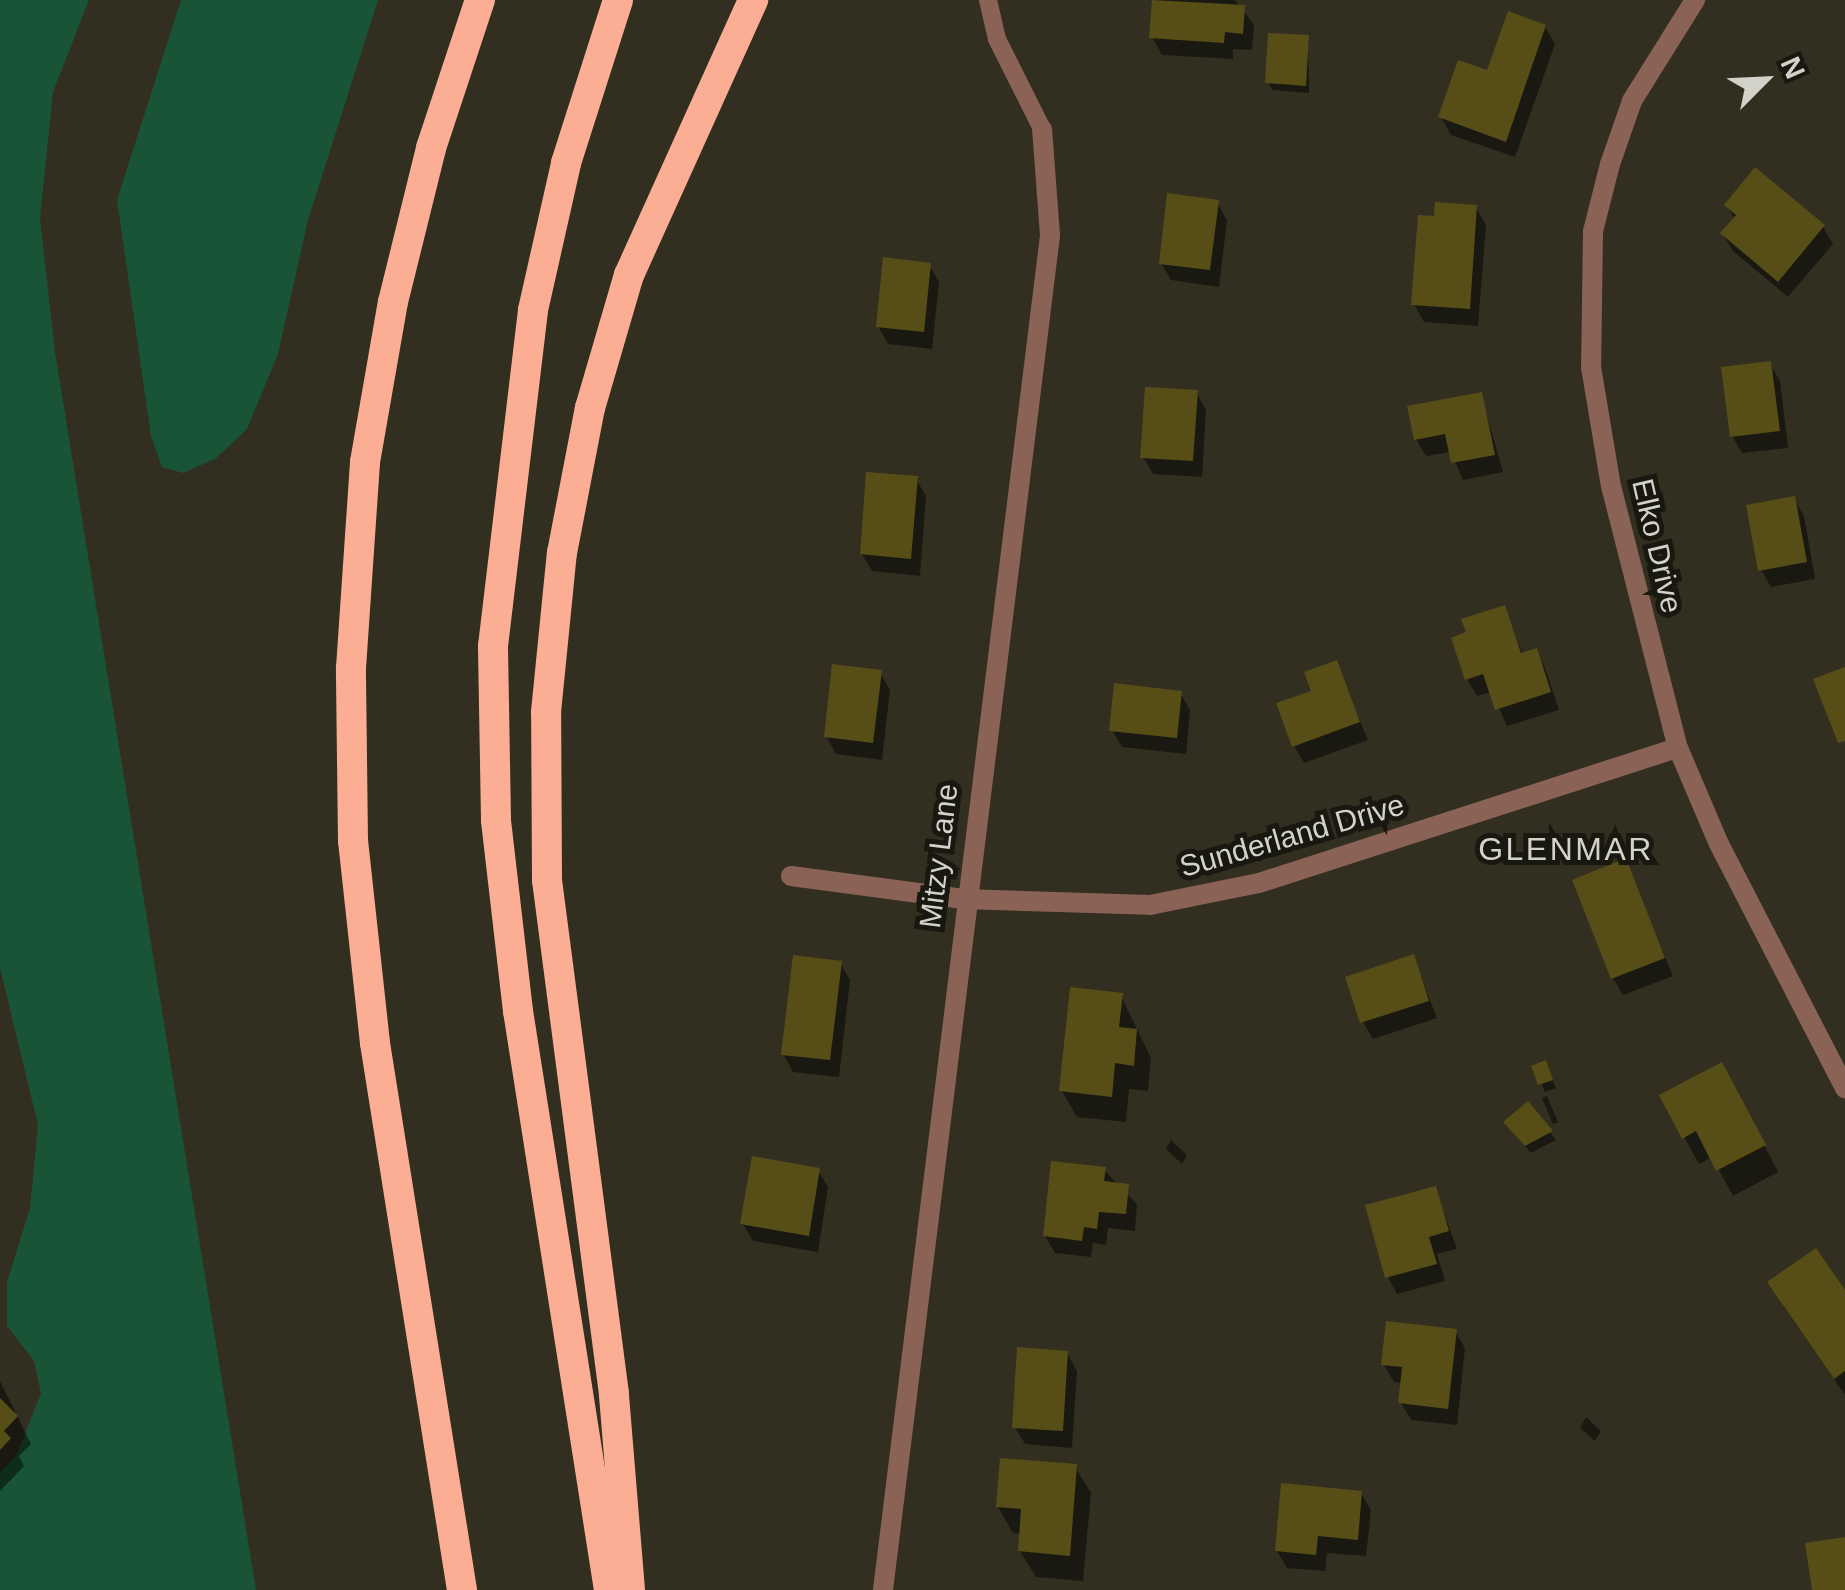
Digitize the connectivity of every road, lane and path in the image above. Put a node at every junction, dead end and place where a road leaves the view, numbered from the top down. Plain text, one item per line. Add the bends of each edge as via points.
1 (480, 0) edge
2 (618, 0) edge
3 (753, 0) edge
4 (988, 0) edge
5 (1695, 0) edge
6 (1042, 129) joint
7 (1678, 748) junction
8 (792, 876) dead end
9 (963, 899) junction
10 (1845, 1088) edge
11 (462, 1590) edge
12 (609, 1590) edge
13 (630, 1590) edge
14 (883, 1590) edge

1 - 11 highway via 430,148 393,302 365,462 351,668 354,842 376,1043
2 - 12 highway via 566,164 533,310 493,646 496,820 518,1011
3 - 13 highway via 629,275 596,389 562,553 546,712 547,880 614,1394
4 - 6 lane via 997,40
5 - 7 street, Elko Drive via 1632,102 1593,231 1588,297 1610,486
6 - 9 street, Mitzy Lane via 1050,234
7 - 9 street, Sunderland Drive via 1198,897 1089,906
7 - 10 street, Elko Drive via 1718,844
8 - 9 street, Sunderland Drive
9 - 14 street, Mitzy Lane

